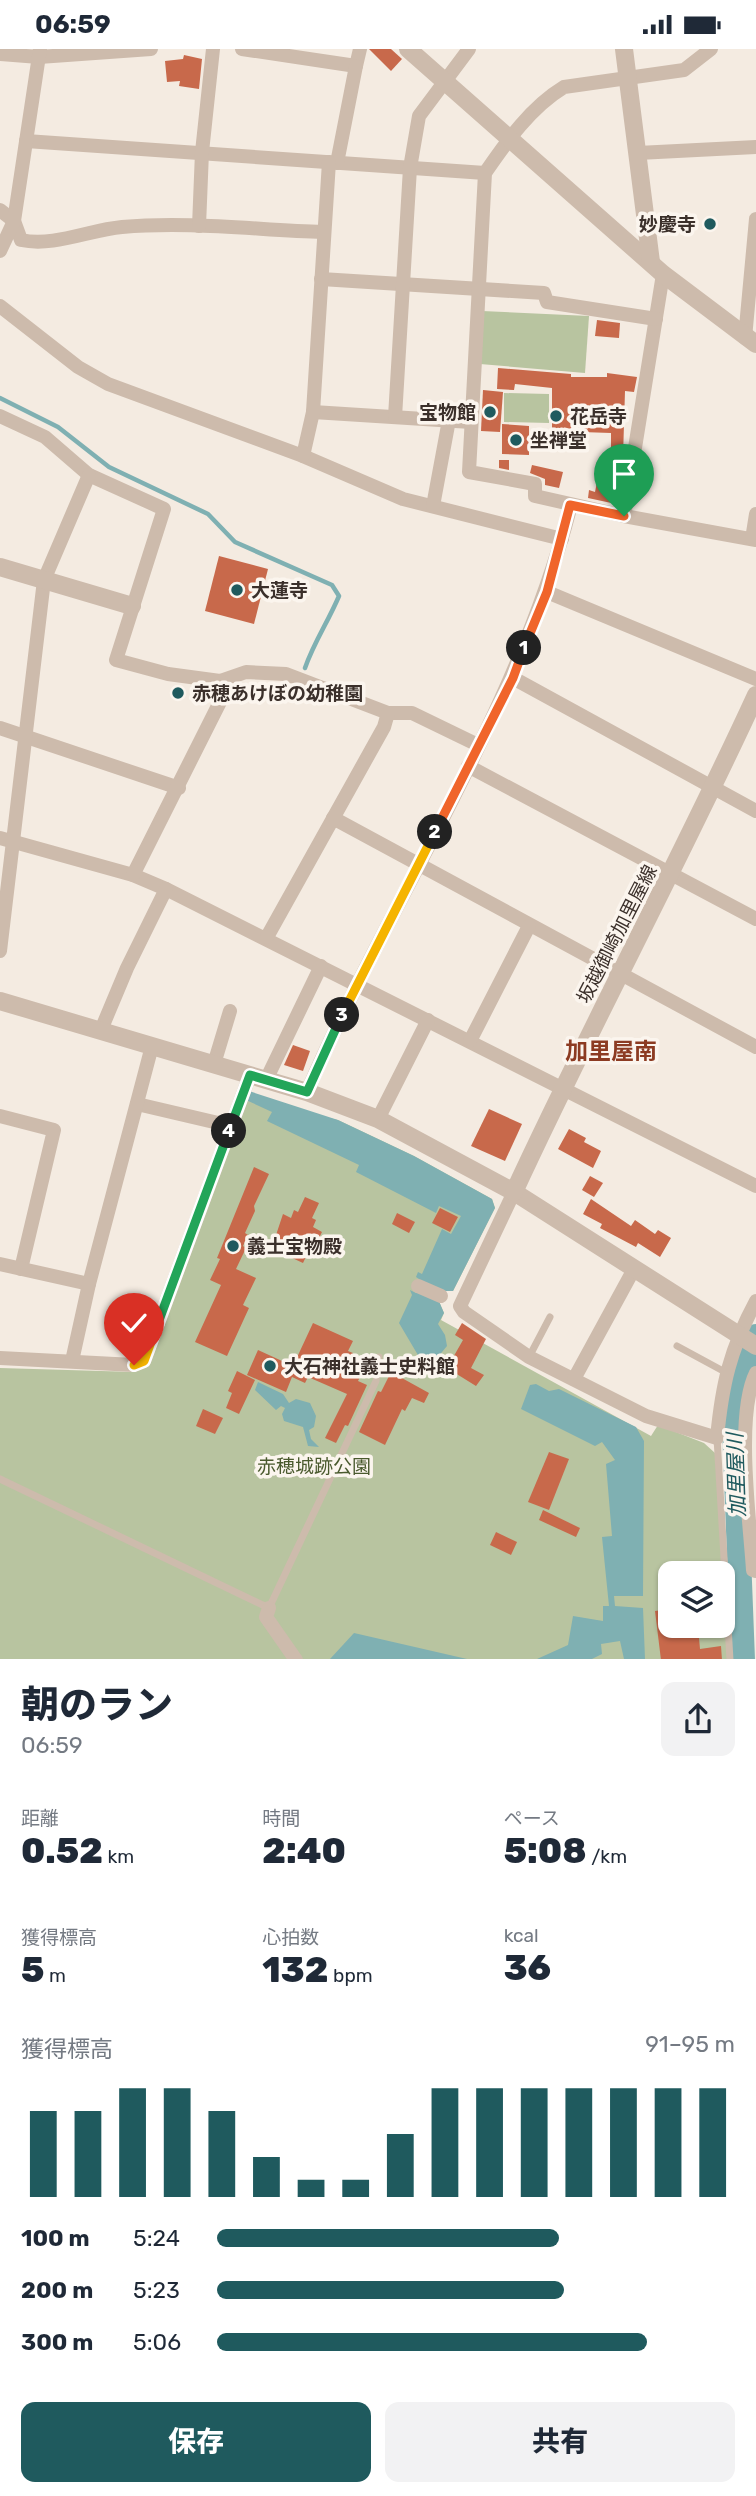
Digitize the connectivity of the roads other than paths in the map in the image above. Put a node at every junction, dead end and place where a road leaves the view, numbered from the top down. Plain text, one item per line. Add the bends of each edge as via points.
1 (150, 49) edge
2 (213, 49) edge
3 (242, 49) edge
4 (360, 49) edge
5 (408, 49) edge
6 (469, 49) edge
7 (624, 49) edge
8 (705, 51) edge
9 (39, 53) edge
10 (0, 54) edge
11 (356, 67) junction
12 (628, 78) junction
13 (445, 81) junction
14 (509, 139) junction
15 (26, 141) junction
16 (756, 147) edge
17 (202, 152) junction
18 (638, 153) junction
19 (333, 162) junction
20 (410, 168) junction
21 (485, 173) junction
22 (0, 210) edge
23 (756, 219) edge
24 (14, 221) junction
25 (199, 226) junction
26 (323, 232) junction
27 (0, 251) edge
28 (657, 268) junction
29 (321, 279) junction
30 (403, 285) junction
31 (478, 289) junction
32 (0, 306) edge
33 (656, 319) junction
34 (750, 341) edge
35 (313, 412) junction
36 (0, 416) edge
37 (395, 417) junction
38 (449, 420) junction
39 (471, 422) junction
40 (303, 456) junction
41 (89, 475) junction
42 (570, 505) junction
43 (433, 506) junction
44 (756, 514) edge
45 (624, 516) junction
46 (562, 539) junction
47 (754, 540) edge
48 (0, 567) edge
49 (44, 580) junction
50 (547, 592) junction
51 (132, 606) junction
52 (513, 678) junction
53 (756, 679) edge
54 (220, 681) junction
55 (756, 695) edge
56 (388, 713) junction
57 (0, 728) edge
58 (26, 735) junction
59 (478, 745) junction
60 (468, 766) junction
61 (179, 788) junction
62 (713, 789) junction
63 (756, 811) edge
64 (333, 818) junction
65 (6, 840) edge
66 (418, 865) junction
67 (671, 872) junction
68 (133, 875) junction
69 (166, 889) junction
70 (756, 919) edge
71 (529, 926) junction
72 (267, 937) junction
73 (0, 951) edge
74 (321, 966) junction
75 (621, 974) junction
76 (356, 984) junction
77 (0, 1001) edge
78 (230, 1011) dead end
79 (428, 1020) junction
80 (101, 1030) junction
81 (470, 1041) junction
82 (152, 1046) junction
83 (756, 1047) edge
84 (214, 1064) junction
85 (258, 1077) junction
86 (563, 1087) junction
87 (307, 1092) junction
88 (138, 1104) junction
89 (0, 1116) edge
90 (379, 1119) junction
91 (231, 1126) junction
92 (756, 1186) edge
93 (514, 1192) junction
94 (0, 1263) edge
95 (22, 1269) junction
96 (634, 1269) junction
97 (89, 1284) junction
98 (418, 1286) dead end
99 (441, 1296) dead end
100 (756, 1301) edge
101 (550, 1317) dead end
102 (745, 1340) edge
103 (677, 1346) dead end
104 (379, 1357) dead end
105 (528, 1357) junction
106 (0, 1358) edge
107 (72, 1361) junction
108 (725, 1372) junction
109 (756, 1373) edge
110 (573, 1379) junction
111 (717, 1438) junction
112 (0, 1479) edge
113 (756, 1571) edge
114 (269, 1608) junction
115 (295, 1659) edge
116 (730, 1659) edge

1 - 9 street
2 - 17 street
3 - 11 street
4 - 11 street
5 - 13 street
6 - 13 street
7 - 12 street
8 - 12 street via 684,70
9 - 10 street
9 - 15 street
11 - 19 street
12 - 14 street via 564,87 548,97
12 - 18 street
13 - 14 street
13 - 20 street via 419,116
14 - 21 street
14 - 28 street
15 - 17 street
15 - 24 street
16 - 18 street
17 - 19 street
17 - 25 street
18 - 28 street
19 - 20 street
19 - 26 street
20 - 21 street
20 - 30 street
21 - 31 street
22 - 24 street
23 - 34 street
24 - 25 street via 21,240 39,244 122,227
24 - 27 street
25 - 26 street
26 - 29 street
28 - 33 street
28 - 34 street
29 - 30 street
29 - 35 street
30 - 31 street
30 - 37 street
31 - 33 street via 544,293 547,302
31 - 39 street
32 - 40 street via 78,367 108,384
33 - 45 street
35 - 37 street
35 - 40 street
36 - 41 street via 45,437
37 - 38 street
38 - 39 street
38 - 43 street
39 - 42 street via 469,472 535,484 535,496
40 - 43 street via 403,499
41 - 49 street
41 - 51 street via 163,509
42 - 45 street
42 - 46 street
43 - 46 street
44 - 47 street
45 - 47 street
46 - 50 street
48 - 49 street
49 - 51 street
49 - 58 street
50 - 52 street
50 - 53 street
51 - 54 street via 117,660 168,674
52 - 59 street
52 - 62 street
54 - 56 street via 246,672 286,674
54 - 61 street via 225,692
55 - 62 street, 坂越御崎加里屋線
56 - 59 street via 412,713
56 - 64 street
57 - 58 street
58 - 61 street
58 - 65 street
59 - 60 street
60 - 66 street
60 - 67 street
61 - 68 street
62 - 63 street
62 - 67 street, 坂越御崎加里屋線
64 - 66 street
64 - 72 street
65 - 68 street
65 - 73 street
66 - 71 street
66 - 76 street
67 - 70 street
67 - 75 street, 坂越御崎加里屋線
68 - 69 street
69 - 72 street
69 - 80 street
71 - 75 street
71 - 81 street
72 - 74 street
74 - 76 street
74 - 85 street
75 - 83 street
75 - 86 street, 坂越御崎加里屋線
76 - 79 street
76 - 87 street
77 - 80 street
78 - 84 street
79 - 81 street
79 - 90 street
80 - 82 street
81 - 86 street
82 - 84 street
82 - 88 street
84 - 85 street
85 - 87 street
85 - 91 street
86 - 92 street
86 - 93 street, 坂越御崎加里屋線
87 - 90 street
88 - 91 street
88 - 97 street
89 - 95 street via 54,1130
90 - 93 street
91 - 107 street via 144,1361 134,1365
93 - 96 street
93 - 105 street via 460,1306
94 - 95 street
95 - 97 street
96 - 102 street
96 - 110 street
97 - 107 street
98 - 99 street
100 - 102 street
101 - 105 lane
102 - 108 street
103 - 108 lane
104 - 114 lane via 376,1381
105 - 110 street
106 - 107 street
108 - 111 street
109 - 113 street via 748,1395 746,1452
110 - 111 street via 646,1416
111 - 116 lane
112 - 114 lane
114 - 115 street via 266,1617

